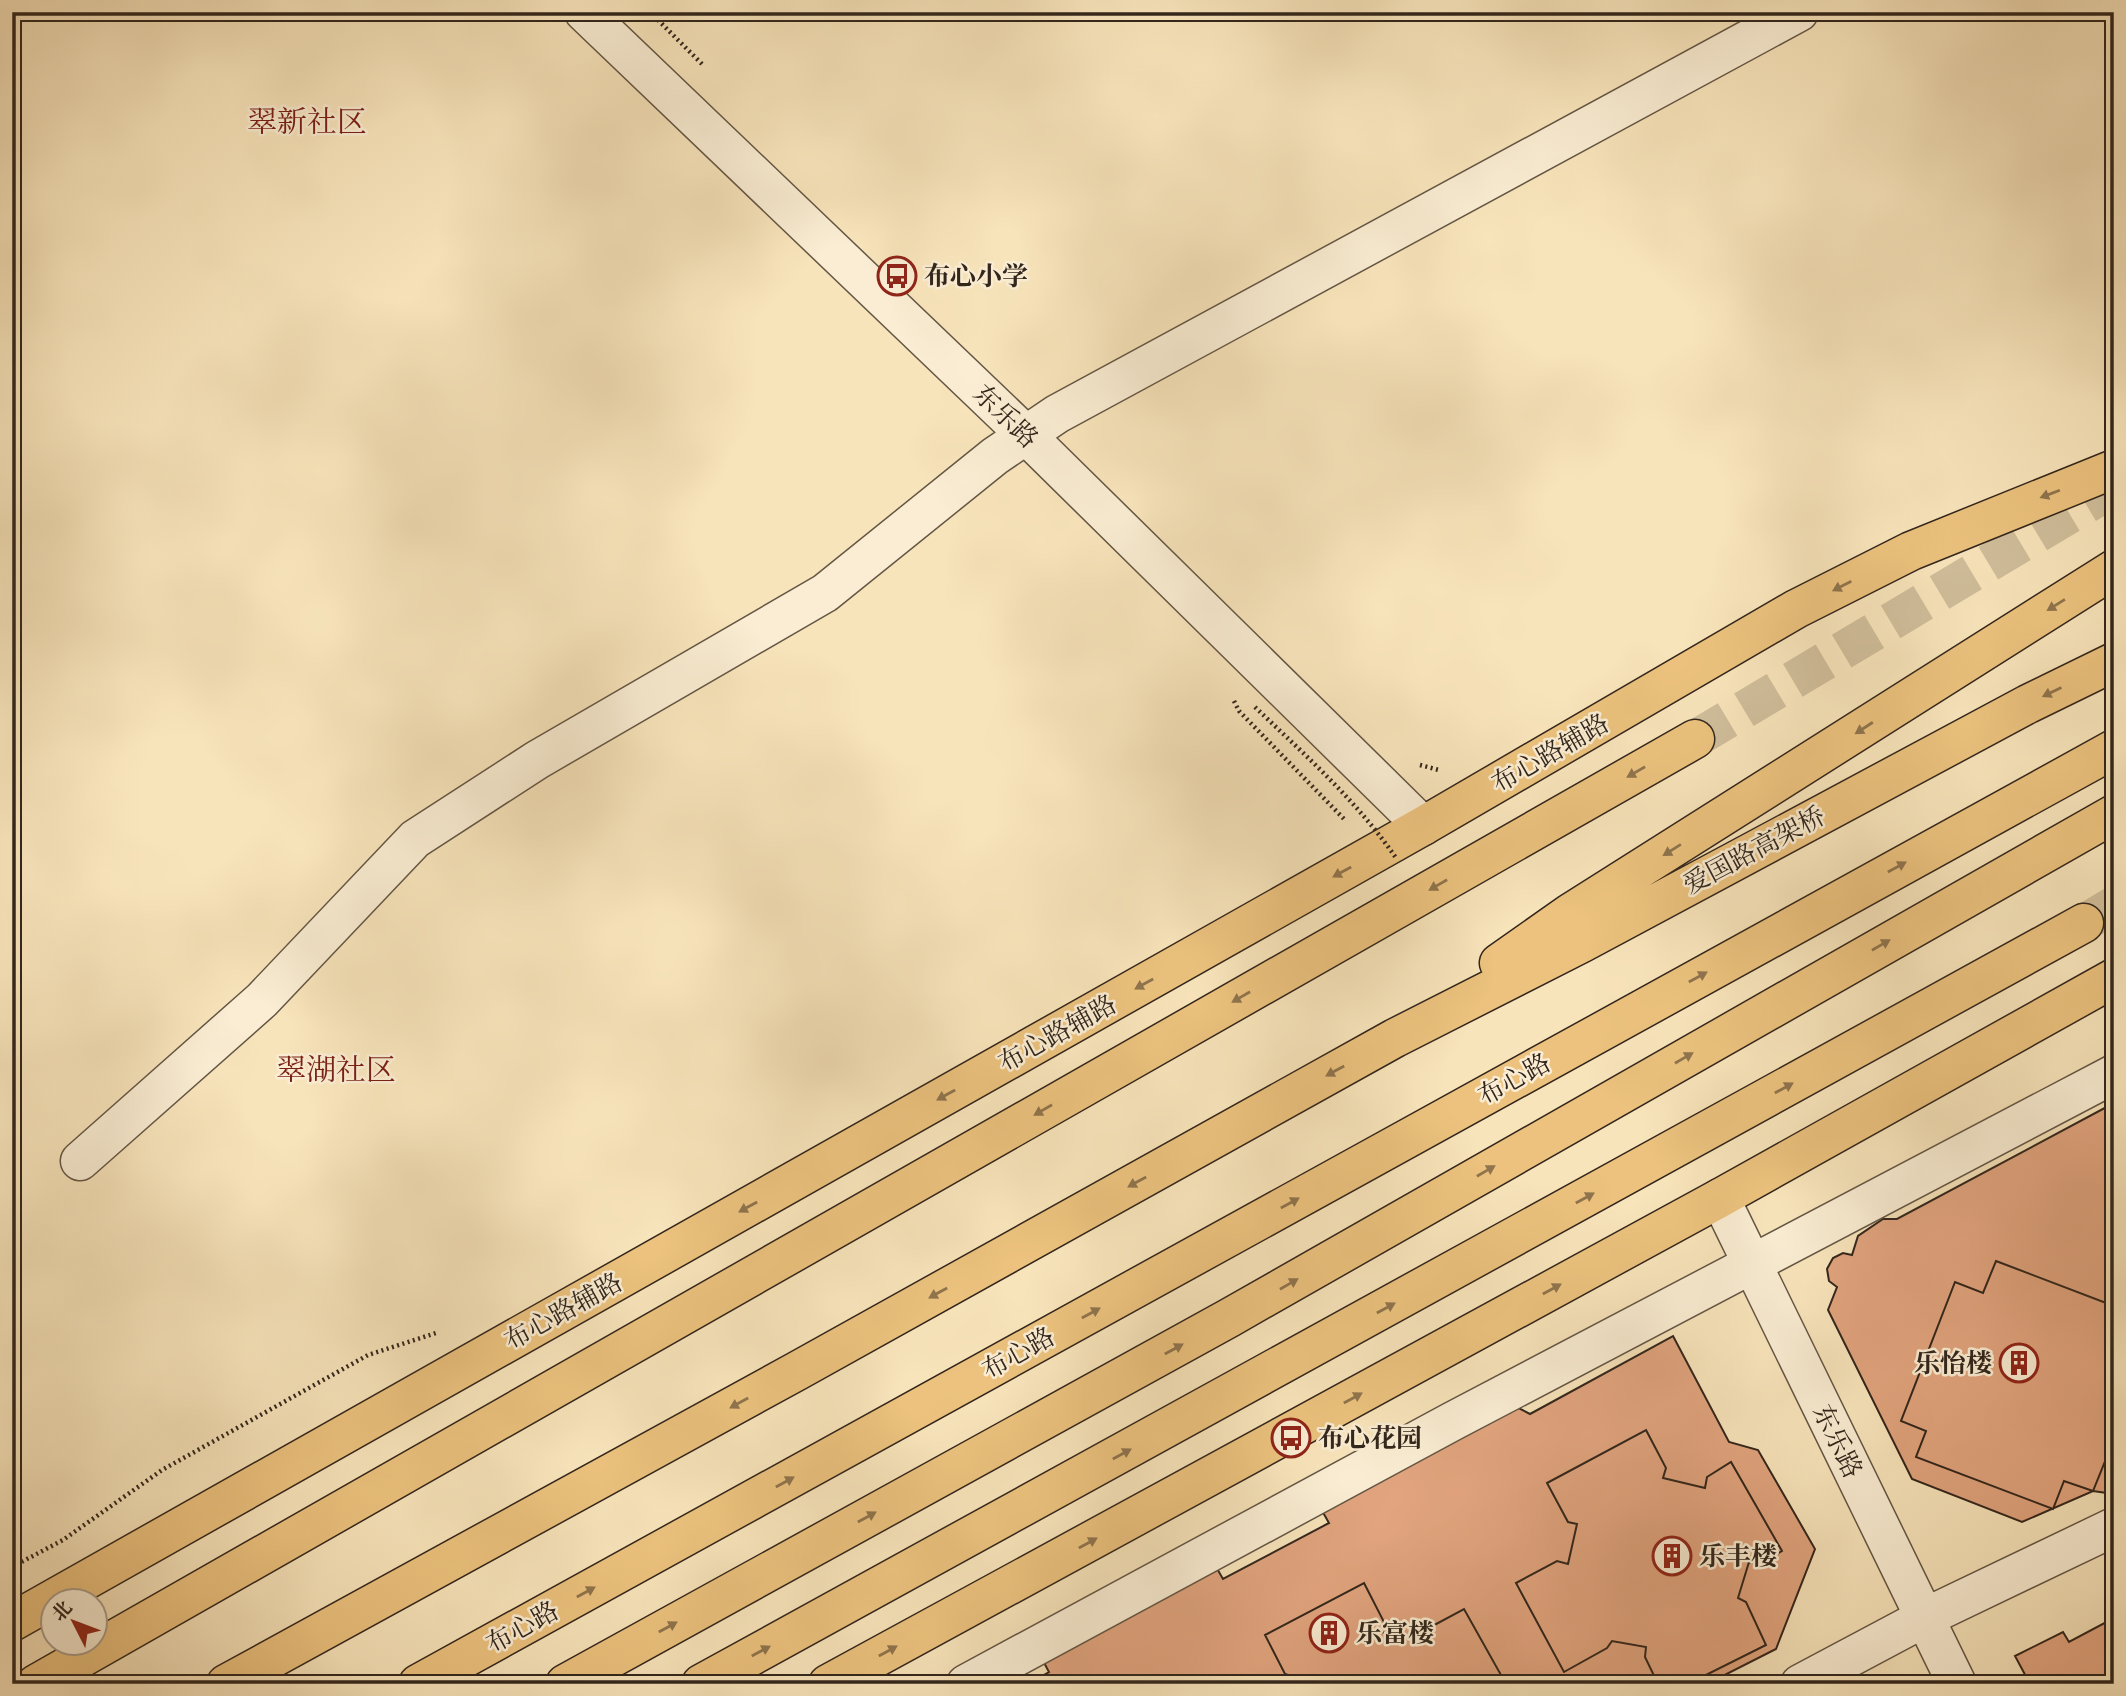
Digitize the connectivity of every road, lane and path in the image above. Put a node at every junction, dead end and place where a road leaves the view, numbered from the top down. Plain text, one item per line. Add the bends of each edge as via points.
1 (584, 12) edge
2 (1799, 12) edge
3 (1027, 436) junction
4 (2114, 469) edge
5 (2114, 569) edge
6 (2114, 662) edge
7 (1233, 698) dead end
8 (1255, 707) dead end
9 (1695, 738) tunnel mouth
10 (2114, 749) edge
11 (2114, 814) edge
12 (1347, 819) dead end
13 (1423, 826) junction
14 (1396, 858) dead end
15 (2084, 923) tunnel mouth
16 (1576, 928) junction
17 (2114, 978) edge
18 (2114, 1074) edge
19 (80, 1161) dead end
20 (1720, 1198) junction
21 (1752, 1266) junction
22 (2114, 1527) edge
23 (1926, 1617) junction
24 (12, 1622) edge
25 (36, 1684) edge
26 (226, 1684) edge
27 (418, 1684) edge
28 (565, 1684) edge
29 (701, 1684) edge
30 (828, 1684) edge
31 (966, 1684) edge
32 (1801, 1684) edge
33 (1957, 1684) edge

1 - 3 street, 东乐路
2 - 3 street via 1057,414
3 - 13 street, 东乐路
3 - 19 street via 995,456 825,593 537,760 415,838 262,1000
4 -> 13 highway, 布心路辅路 via 1911,551 1796,610
5 -> 16 highway
6 -> 16 highway, 爱国路高架桥
7 - 12 path via 1238,711
8 - 14 path, bridge via 1342,791
9 -> 25 highway
27 -> 10 highway, 布心路
28 -> 11 highway via 1229,1318
13 -> 24 highway, 布心路辅路
29 -> 15 highway
16 -> 26 highway via 1395,1038
17 - 20 highway
18 - 21 street
20 - 21 street, 东乐路
30 -> 20 highway
21 - 23 street, 东乐路
21 - 31 street via 1453,1421
22 - 23 street
23 - 32 street
23 - 33 street, 东乐路

